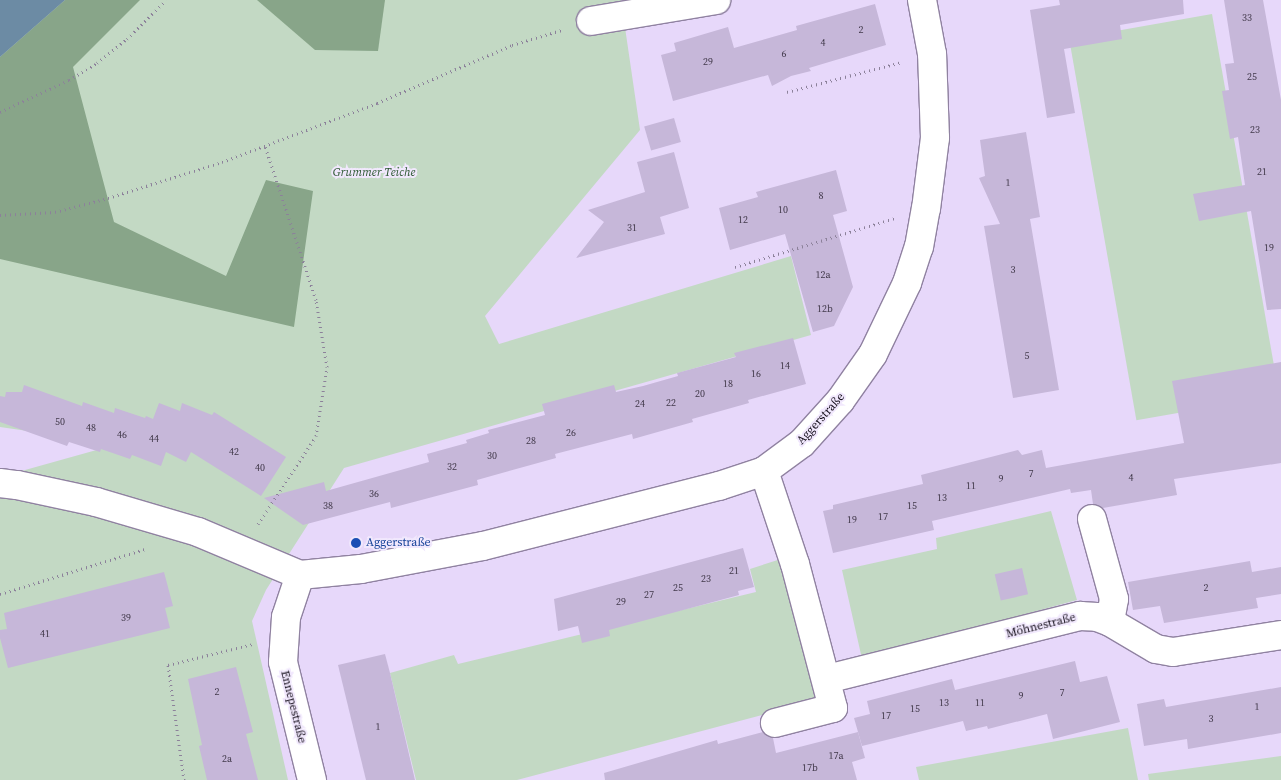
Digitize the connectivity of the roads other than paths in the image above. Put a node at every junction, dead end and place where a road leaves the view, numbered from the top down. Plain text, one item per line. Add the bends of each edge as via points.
1 (716, 0) edge
2 (922, 0) edge
3 (591, 21) road end
4 (764, 471) junction
5 (0, 484) edge
6 (1092, 519) dead end
7 (300, 575) junction
8 (1110, 622) junction
9 (1281, 635) edge
10 (827, 680) junction
11 (775, 723) dead end
12 (312, 780) edge

1 - 3 street
2 - 4 street, Aggerstraße via 932,54 935,138 919,247 907,283 873,354 840,401 802,443
4 - 7 street, Aggerstraße via 719,486 483,546 361,569
4 - 10 street
5 - 7 street, Aggerstraße via 96,502 198,532
6 - 8 street via 1114,599
7 - 12 street, Ennepestraße via 286,617 283,662
8 - 9 street, Möhnestraße via 1156,649 1173,652
8 - 10 street, Möhnestraße via 1080,616
10 - 11 street via 833,708

